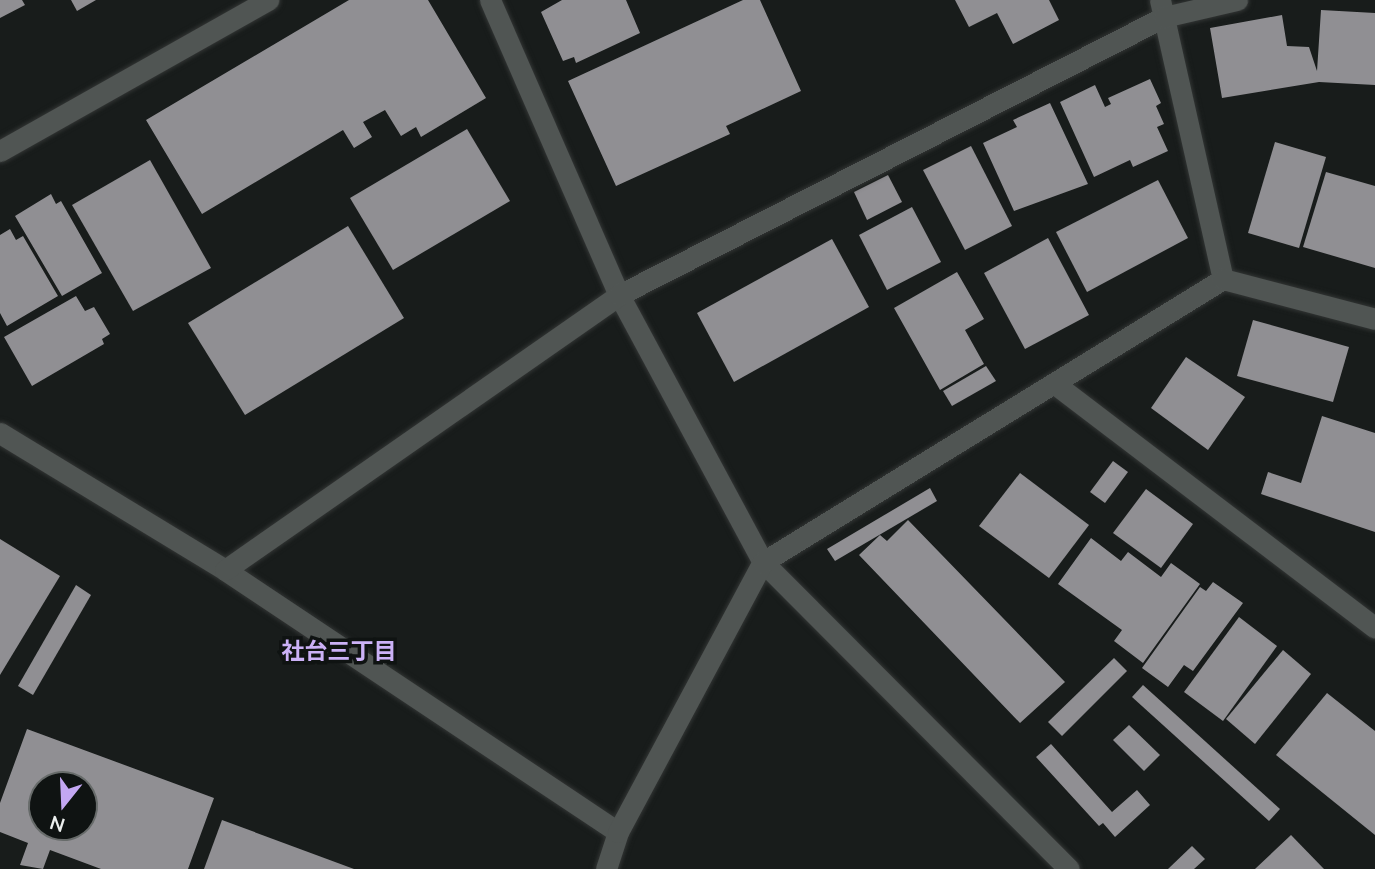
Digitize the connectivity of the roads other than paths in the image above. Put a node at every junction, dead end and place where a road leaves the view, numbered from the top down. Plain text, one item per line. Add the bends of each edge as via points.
1 (268, 0) edge
2 (490, 0) edge
3 (1237, 0) edge
4 (1162, 9) edge
5 (0, 151) edge
6 (1223, 279) junction
7 (619, 295) junction
8 (1375, 318) edge
9 (1055, 384) junction
10 (0, 433) edge
11 (763, 562) junction
12 (225, 570) junction
13 (1375, 628) edge
14 (618, 832) junction
15 (606, 869) edge
16 (1069, 869) edge

1 - 5 street
2 - 7 street
3 - 4 street
4 - 6 street
4 - 7 street
6 - 8 street
6 - 9 street
7 - 11 street
7 - 12 street
9 - 11 street
9 - 13 street
10 - 12 street
11 - 14 street
11 - 16 street
12 - 14 street
14 - 15 street

